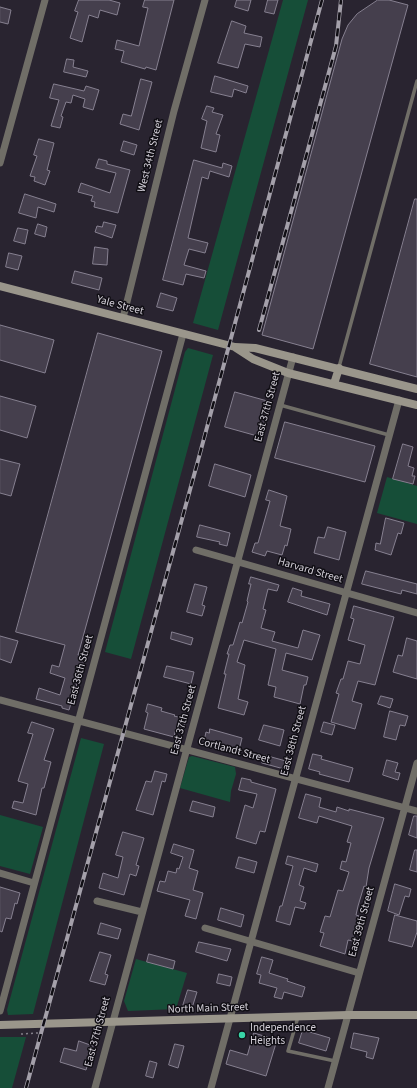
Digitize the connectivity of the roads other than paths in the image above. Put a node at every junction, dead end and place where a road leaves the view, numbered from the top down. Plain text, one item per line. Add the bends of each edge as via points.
1 (45, 0) edge
2 (205, 0) edge
3 (417, 81) edge
4 (0, 163) edge
5 (0, 286) edge
6 (123, 318) junction
7 (183, 334) junction
8 (235, 347) junction
9 (293, 357) junction
10 (339, 368) junction
11 (288, 373) junction
12 (334, 384) junction
13 (417, 390) edge
14 (399, 400) junction
15 (280, 404) junction
16 (417, 405) edge
17 (389, 436) junction
18 (196, 550) dead end
19 (237, 562) junction
20 (346, 592) junction
21 (417, 613) edge
22 (0, 700) edge
23 (79, 720) junction
24 (188, 750) junction
25 (417, 763) edge
26 (295, 778) junction
27 (405, 808) junction
28 (417, 811) edge
29 (0, 873) edge
30 (34, 883) junction
31 (98, 901) dead end
32 (142, 912) junction
33 (206, 928) dead end
34 (250, 942) junction
35 (359, 973) junction
36 (0, 1011) edge
37 (348, 1015) junction
38 (417, 1015) edge
39 (298, 1017) junction
40 (230, 1019) junction
41 (112, 1023) junction
42 (0, 1026) edge
43 (335, 1061) junction
44 (95, 1088) edge
45 (211, 1088) edge
46 (328, 1088) edge

1 - 4 street
2 - 6 street, West 34th Street via 174,111
3 - 10 lane
5 - 6 main road, Yale Street
6 - 7 main road, Yale Street
7 - 8 main road, Yale Street
7 - 23 street, East 36th Street
8 - 9 main road, Yale Street via 255,348
8 - 11 main road, Yale Street via 253,359
9 - 10 main road, Yale Street
9 - 11 street, East 37th Street
10 - 12 main road
10 - 13 main road, Yale Street
11 - 12 main road, Yale Street
11 - 15 street, East 37th Street
12 - 14 main road, Yale Street
14 - 16 main road, Yale Street
14 - 17 street, East 38th Street
15 - 17 lane
15 - 19 street, East 37th Street
17 - 20 street, East 38th Street
18 - 19 street, Harvard Street
19 - 20 street, Harvard Street
19 - 24 street, East 37th Street
20 - 21 street, Harvard Street
20 - 26 street, East 38th Street
22 - 23 street, Cortlandt Street
23 - 24 street, Cortlandt Street
23 - 30 street, East 36th Street
24 - 26 street, Cortlandt Street
24 - 32 street, East 37th Street
25 - 27 street, East 39th Street
26 - 27 street, Cortlandt Street
26 - 34 street, East 38th Street
27 - 28 street, Cortlandt Street
27 - 35 street, East 39th Street
29 - 30 street
30 - 36 street, East 36th Street
31 - 32 street
32 - 41 street, East 37th Street
33 - 34 street
34 - 35 street
34 - 40 street, East 38th Street
35 - 37 street, East 39th Street
37 - 38 main road, North Main Street
37 - 39 main road, North Main Street
37 - 43 street, East 39th Street
39 - 40 main road, North Main Street
39 - 43 lane via 288,1051
40 - 41 main road, North Main Street
40 - 45 street, East 38th Street
41 - 42 main road, North Main Street
41 - 44 street, East 37th Street
43 - 46 street, East 39th Street

